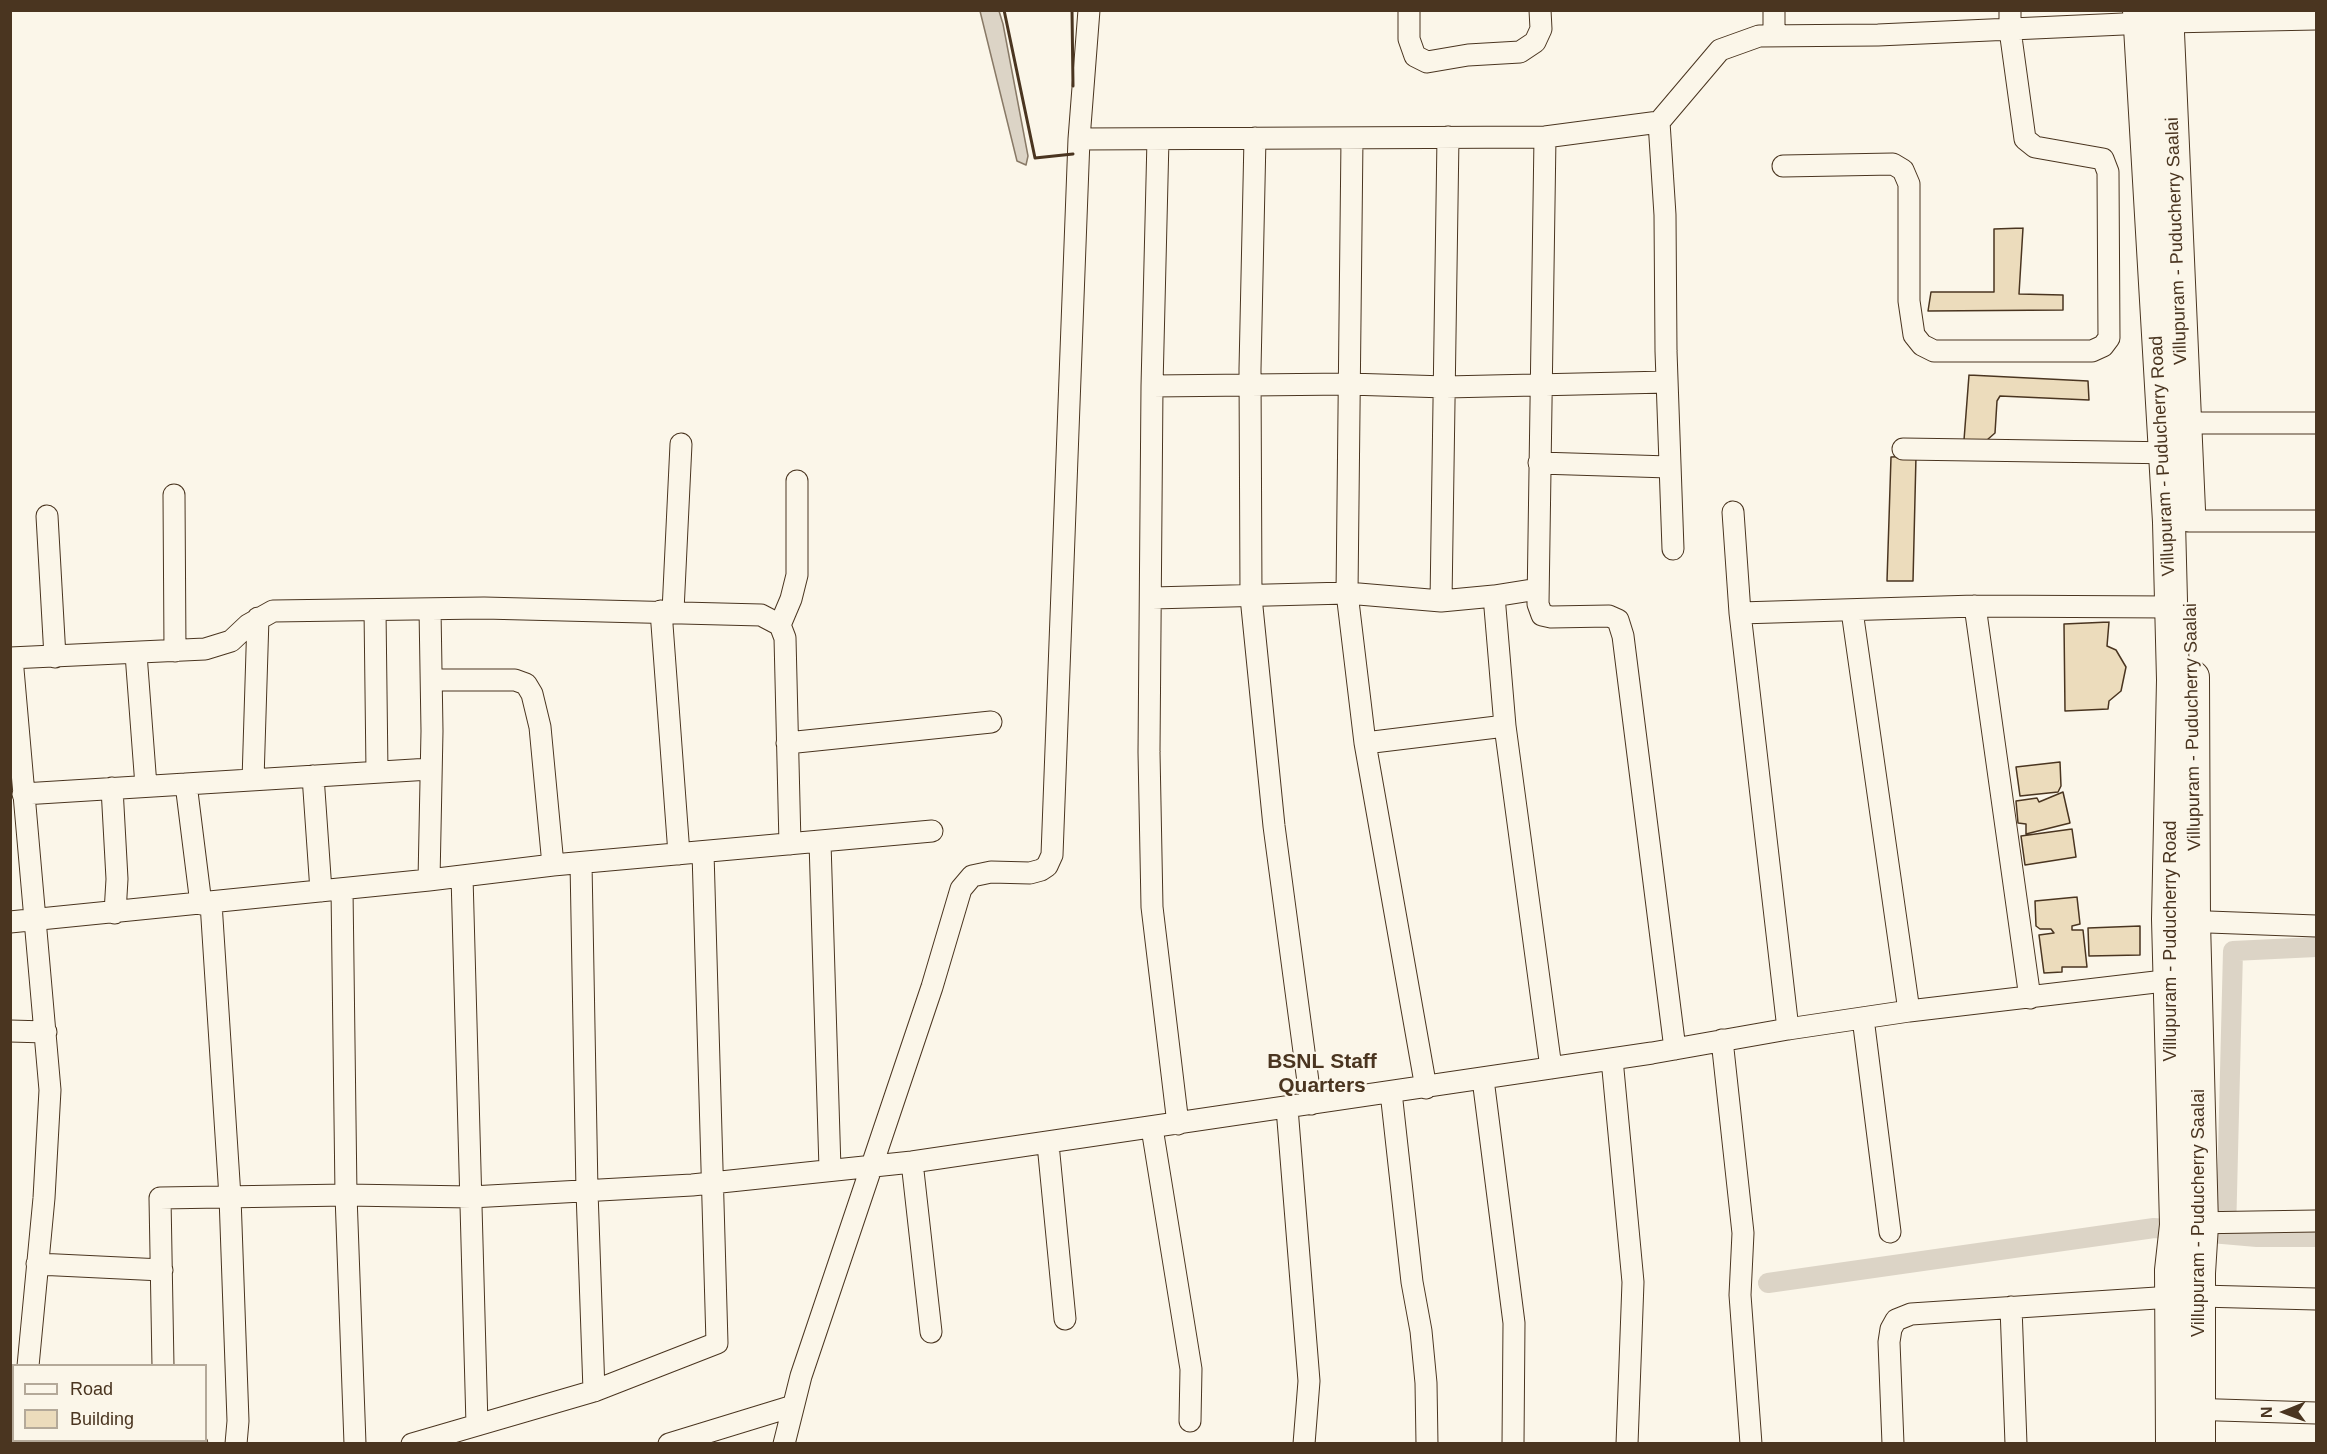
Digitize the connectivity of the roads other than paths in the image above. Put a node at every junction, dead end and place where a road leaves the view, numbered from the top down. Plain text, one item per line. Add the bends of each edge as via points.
1 (1089, 10) edge
2 (1409, 10) edge
3 (1540, 10) edge
4 (1774, 10) edge
5 (2153, 17) edge
6 (2316, 19) edge
7 (2010, 20) edge
8 (1774, 36) junction
9 (1659, 122) junction
10 (1545, 136) junction
11 (1449, 137) junction
12 (1255, 138) junction
13 (1352, 138) junction
14 (1079, 139) junction
15 (1158, 139) junction
16 (1783, 166) dead end
17 (1667, 382) junction
18 (1541, 383) junction
19 (1250, 384) junction
20 (1348, 384) junction
21 (1152, 386) junction
22 (1446, 387) junction
23 (2185, 423) junction
24 (2316, 423) edge
25 (681, 444) dead end
26 (1903, 449) dead end
27 (2175, 453) junction
28 (1539, 463) junction
29 (1669, 467) junction
30 (797, 482) dead end
31 (174, 495) dead end
32 (1733, 512) dead end
33 (47, 516) dead end
34 (2189, 521) junction
35 (2316, 521) edge
36 (1673, 549) dead end
37 (1538, 589) junction
38 (1347, 593) junction
39 (1494, 596) junction
40 (1251, 597) junction
41 (1152, 598) junction
42 (1441, 601) junction
43 (1975, 606) junction
44 (2170, 607) junction
45 (430, 609) junction
46 (375, 610) junction
47 (667, 611) junction
48 (1852, 611) junction
49 (1740, 613) junction
50 (258, 618) junction
51 (780, 625) junction
52 (175, 651) junction
53 (136, 654) junction
54 (55, 657) junction
55 (11, 658) edge
56 (2182, 669) junction
57 (432, 680) junction
58 (991, 722) dead end
59 (1505, 726) junction
60 (787, 742) junction
61 (1365, 743) junction
62 (430, 769) junction
63 (377, 772) junction
64 (314, 776) junction
65 (253, 780) junction
66 (186, 784) junction
67 (146, 786) junction
68 (112, 788) junction
69 (23, 794) junction
70 (932, 831) dead end
71 (819, 842) junction
72 (790, 844) junction
73 (703, 852) junction
74 (679, 854) junction
75 (581, 863) junction
76 (553, 865) junction
77 (462, 876) junction
78 (429, 880) junction
79 (332, 890) junction
80 (206, 903) junction
81 (114, 912) junction
82 (34, 920) junction
83 (2181, 921) junction
84 (10, 922) edge
85 (2316, 926) edge
86 (2183, 979) junction
87 (2030, 998) junction
88 (1909, 1011) junction
89 (1863, 1018) junction
90 (1788, 1029) junction
91 (10, 1031) edge
92 (46, 1032) junction
93 (1722, 1040) junction
94 (1675, 1049) junction
95 (1612, 1059) junction
96 (1551, 1068) junction
97 (1483, 1078) junction
98 (1426, 1088) junction
99 (1390, 1092) junction
100 (1311, 1104) junction
101 (1287, 1108) junction
102 (1178, 1124) junction
103 (1152, 1128) junction
104 (1048, 1144) junction
105 (912, 1162) junction
106 (872, 1166) junction
107 (830, 1169) junction
108 (712, 1182) junction
109 (586, 1191) junction
110 (346, 1195) junction
111 (230, 1197) junction
112 (471, 1197) junction
113 (2316, 1221) edge
114 (2189, 1224) junction
115 (1890, 1232) dead end
116 (37, 1264) junction
117 (162, 1270) junction
118 (2185, 1284) junction
119 (2316, 1299) edge
120 (2011, 1307) junction
121 (1065, 1319) dead end
122 (931, 1332) dead end
123 (28, 1364) edge
124 (164, 1364) edge
125 (594, 1391) junction
126 (794, 1406) junction
127 (2185, 1409) junction
128 (2316, 1413) edge
129 (1190, 1421) dead end
130 (477, 1425) junction
131 (1304, 1437) edge
132 (236, 1443) edge
133 (355, 1443) edge
134 (412, 1443) edge
135 (669, 1443) edge
136 (784, 1443) edge
137 (1427, 1443) edge
138 (1513, 1443) edge
139 (1628, 1443) edge
140 (1751, 1443) edge
141 (1893, 1443) edge
142 (2016, 1443) edge
143 (2172, 1443) edge
144 (2199, 1443) edge

1 - 14 street
2 - 3 street via 1409,39 1415,56 1427,62 1520,52 1535,42 1541,29
4 - 8 street
5 - 6 street
5 - 7 street
5 - 23 highway, Villupuram - Puducherry Saalai
5 - 27 highway, Villupuram - Puducherry Road
7 - 8 street
7 - 16 street via 2025,139 2035,147 2103,159 2108,172 2109,338 2103,346 2092,351 1934,351 1922,345 1914,335 1909,301 1909,184 1904,170 1893,164
8 - 9 street via 1759,36 1720,51
9 - 10 street
9 - 17 street via 1665,215
10 - 11 street
10 - 18 street
11 - 13 street
11 - 22 street
12 - 13 street
12 - 15 street
12 - 19 street
13 - 20 street
14 - 15 street
14 - 106 street via 1052,855 1041,870 972,876 961,889
15 - 21 street
17 - 18 street
17 - 29 street
18 - 22 street
18 - 28 street
19 - 20 street
19 - 21 street
19 - 40 street
20 - 22 street
20 - 38 street
21 - 41 street
22 - 42 street
23 - 24 street
23 - 27 highway, Villupuram - Puducherry Saalai
25 - 47 street
26 - 27 street
27 - 34 highway, Villupuram - Puducherry Saalai
27 - 44 highway, Villupuram - Puducherry Road via 2169,522
28 - 29 street
28 - 37 street
29 - 36 street
30 - 51 street via 797,574
31 - 52 street
32 - 49 street
33 - 54 street
34 - 35 street
34 - 56 highway, Villupuram - Puducherry Saalai
37 - 39 street
37 - 94 street via 1542,615 1608,616 1618,620 1623,636
38 - 40 street
38 - 42 street
38 - 61 street
39 - 42 street
39 - 59 street
40 - 41 street
40 - 100 street via 1274,826
41 - 102 street via 1152,907
43 - 44 street
43 - 48 street
43 - 87 street
44 - 56 highway, Villupuram - Puducherry Road
45 - 46 street
45 - 47 street
45 - 57 street
46 - 50 street via 273,611
46 - 63 street
47 - 51 street via 761,615
47 - 74 street
48 - 49 street
48 - 88 street
49 - 90 street
50 - 52 street via 231,641
50 - 65 street
51 - 60 street via 785,638
52 - 53 street
53 - 54 street
53 - 67 street
54 - 55 street
55 - 69 street
56 - 83 highway, Villupuram - Puducherry Road
57 - 62 street
57 - 76 street via 515,680 526,684 540,728
58 - 60 street
59 - 61 street
59 - 96 street
60 - 72 street
61 - 98 street
62 - 63 street
62 - 78 street
63 - 64 street
64 - 65 street
64 - 79 street
65 - 66 street
66 - 67 street
66 - 80 street
67 - 68 street
68 - 69 street
68 - 81 street via 117,879
69 - 82 street
70 - 71 street
71 - 72 street
71 - 107 street
72 - 73 street
73 - 74 street
73 - 108 street
74 - 75 street
75 - 76 street
75 - 109 street
76 - 77 street
77 - 78 street
77 - 112 street
78 - 79 street
79 - 80 street
79 - 110 street
80 - 81 street
80 - 111 street
81 - 82 street
82 - 84 street
82 - 92 street
83 - 85 street
83 - 86 highway, Villupuram - Puducherry Road
86 - 87 street
86 - 114 highway, Villupuram - Puducherry Road
87 - 88 street
88 - 89 street
89 - 90 street
89 - 115 street
90 - 93 street
91 - 92 street
92 - 116 street via 50,1090
93 - 94 street
93 - 140 street via 1743,1233 1740,1295
94 - 95 street
95 - 96 street
95 - 139 street via 1633,1282
96 - 97 street
97 - 98 street
97 - 138 street via 1514,1323
98 - 99 street
99 - 100 street
99 - 137 street via 1421,1331
100 - 101 street
101 - 102 street
101 - 131 street via 1309,1381
102 - 103 street
103 - 104 street
103 - 129 street via 1191,1369
104 - 105 street
104 - 121 street
105 - 106 street
105 - 122 street
106 - 107 street
106 - 126 street
107 - 108 street
108 - 109 street
108 - 125 street via 717,1343
109 - 112 street
109 - 125 street
110 - 111 street
110 - 112 street
110 - 133 street
111 - 117 street via 160,1198
111 - 132 street
112 - 130 street
113 - 114 street
114 - 118 highway, Villupuram - Puducherry Saalai
116 - 117 street
116 - 123 street
117 - 124 street
118 - 119 street
118 - 120 street
118 - 127 highway, Villupuram - Puducherry Saalai
120 - 141 street via 1911,1314 1896,1320 1889,1342
120 - 142 street
125 - 130 street
126 - 135 street
126 - 136 street
127 - 128 street
127 - 143 highway, Villupuram - Puducherry Saalai
127 - 144 highway, Villupuram - Puducherry Saalai
130 - 134 street

